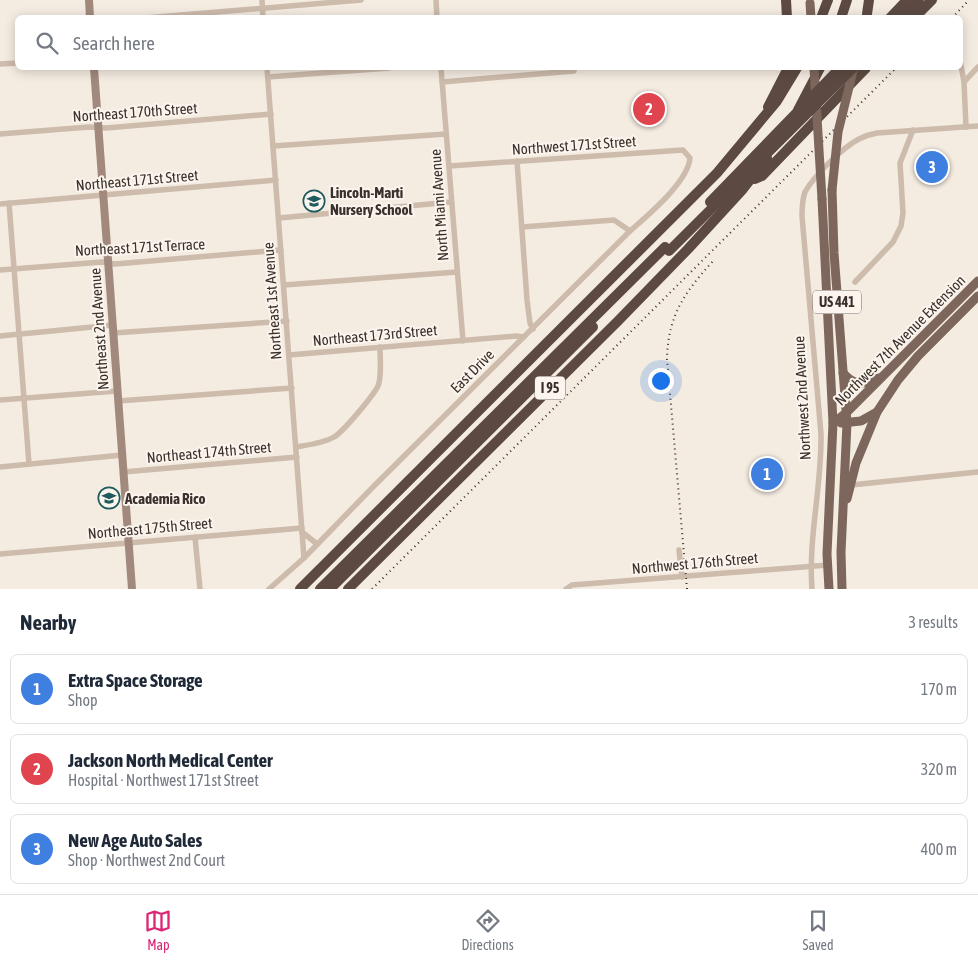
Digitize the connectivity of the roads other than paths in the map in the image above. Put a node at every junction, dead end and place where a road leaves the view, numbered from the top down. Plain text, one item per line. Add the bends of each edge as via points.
1 (89, 0) edge
2 (262, 0) edge
3 (361, 0) edge
4 (436, 0) edge
5 (786, 0) edge
6 (828, 0) edge
7 (848, 0) edge
8 (869, 0) edge
9 (873, 0) edge
10 (909, 0) edge
11 (920, 0) edge
12 (932, 0) edge
13 (812, 1) edge
14 (262, 8) junction
15 (90, 15) edge
16 (180, 15) edge
17 (263, 15) edge
18 (437, 15) edge
19 (788, 15) edge
20 (810, 15) edge
21 (822, 15) edge
22 (842, 15) edge
23 (867, 15) edge
24 (867, 15) edge
25 (893, 15) edge
26 (902, 15) edge
27 (904, 15) edge
28 (917, 15) edge
29 (15, 63) edge
30 (0, 64) edge
31 (978, 67) edge
32 (94, 70) edge
33 (267, 70) edge
34 (365, 70) edge
35 (441, 70) edge
36 (783, 70) edge
37 (787, 70) edge
38 (796, 70) edge
39 (814, 70) edge
40 (819, 70) edge
41 (838, 70) edge
42 (852, 70) edge
43 (853, 70) edge
44 (864, 70) edge
45 (962, 70) edge
46 (574, 71) dead end
47 (268, 78) junction
48 (781, 79) junction
49 (442, 82) junction
50 (964, 82) junction
51 (271, 114) junction
52 (763, 118) junction
53 (978, 126) edge
54 (98, 127) junction
55 (966, 127) junction
56 (913, 130) junction
57 (0, 134) edge
58 (446, 134) junction
59 (273, 146) junction
60 (517, 162) junction
61 (449, 166) junction
62 (689, 166) joint
63 (276, 180) junction
64 (748, 183) junction
65 (103, 195) junction
66 (451, 202) junction
67 (10, 203) junction
68 (0, 204) edge
69 (279, 218) junction
70 (522, 227) junction
71 (630, 231) junction
72 (667, 249) junction
73 (281, 250) junction
74 (108, 262) junction
75 (15, 269) junction
76 (0, 270) edge
77 (457, 272) junction
78 (855, 282) dead end
79 (977, 285) edge
80 (284, 286) junction
81 (978, 296) edge
82 (287, 321) junction
83 (113, 329) junction
84 (533, 329) junction
85 (20, 334) junction
86 (0, 336) edge
87 (524, 337) junction
88 (463, 341) junction
89 (380, 347) junction
90 (289, 355) junction
91 (843, 373) junction
92 (883, 375) junction
93 (292, 388) junction
94 (117, 390) junction
95 (25, 398) junction
96 (0, 400) edge
97 (118, 401) junction
98 (877, 412) junction
99 (846, 418) junction
100 (833, 422) junction
101 (296, 446) junction
102 (122, 455) junction
103 (297, 457) junction
104 (29, 464) junction
105 (0, 467) edge
106 (123, 472) junction
107 (978, 472) edge
108 (851, 485) junction
109 (842, 518) junction
110 (302, 530) junction
111 (195, 537) junction
112 (128, 542) junction
113 (318, 544) junction
114 (679, 550) dead end
115 (0, 554) edge
116 (304, 558) junction
117 (810, 565) junction
118 (828, 565) junction
119 (682, 577) junction
120 (132, 589) edge
121 (200, 589) edge
122 (269, 589) edge
123 (300, 589) edge
124 (320, 589) edge
125 (330, 589) edge
126 (348, 589) edge
127 (566, 589) edge
128 (812, 589) edge
129 (829, 589) edge
130 (842, 589) edge

1 - 15 street
2 - 14 street
3 - 14 street
4 - 18 street
5 - 19 highway
6 - 21 highway
7 - 22 highway
8 - 23 highway
9 - 24 main road
10 - 25 highway
10 - 26 highway
11 - 27 highway
12 - 28 highway
13 - 20 highway
14 - 16 street
14 - 17 street
29 - 30 street
31 - 50 street
32 - 54 street, Northeast 2nd Avenue
33 - 47 street, Northeast 1st Avenue
34 - 47 street
35 - 49 street, North Miami Avenue
36 - 48 highway
37 - 48 highway
38 - 52 highway, I 95
39 - 100 main road, US 441, bridge
40 - 64 highway, I 95 via 783,135
41 - 72 highway, bridge
42 - 72 highway, bridge
43 - 91 main road, US 441, bridge via 838,132 832,190
44 - 64 highway via 762,176
45 - 50 street
46 - 49 street
47 - 51 street, Northeast 1st Avenue
48 - 52 highway
49 - 58 street, North Miami Avenue
50 - 55 street
51 - 54 street, Northeast 170th Street
51 - 59 street, Northeast 1st Avenue
52 - 123 highway, I 95 via 711,180
53 - 55 street
54 - 57 street, Northeast 170th Street
54 - 65 street, Northeast 2nd Avenue
55 - 56 street
56 - 78 street via 900,163 901,226 893,242
56 - 117 street, Northwest 2nd Avenue via 878,133 858,140 844,149 804,194 802,206 821,434
58 - 59 street
58 - 61 street, North Miami Avenue
59 - 63 street, Northeast 1st Avenue
60 - 61 street, Northwest 171st Street
60 - 62 street, Northwest 171st Street via 683,150 690,158
60 - 70 street
61 - 66 street, North Miami Avenue
62 - 71 street, East Drive via 660,203
63 - 65 street, Northeast 171st Street
63 - 69 street, Northeast 1st Avenue
64 - 126 highway, I 95 via 618,321
65 - 67 street, Northeast 171st Street
65 - 74 street, Northeast 2nd Avenue
66 - 69 street
66 - 77 street, North Miami Avenue
67 - 68 street, Northeast 171st Street
67 - 75 street
69 - 73 street, Northeast 1st Avenue
70 - 71 street via 614,220
70 - 84 street
71 - 84 street, East Drive
72 - 124 highway
72 - 125 highway
73 - 74 street, Northeast 171st Terrace
73 - 80 street, Northeast 1st Avenue
74 - 75 street, Northeast 171st Terrace
74 - 83 street, Northeast 2nd Avenue
75 - 76 street, Northeast 171st Terrace
75 - 85 street
77 - 80 street
77 - 88 street, North Miami Avenue
79 - 92 main road, Northwest 7th Avenue Extension
80 - 82 street, Northeast 1st Avenue
81 - 98 main road, Northwest 7th Avenue Extension via 918,356
82 - 83 street
82 - 90 street, Northeast 1st Avenue
83 - 85 street
83 - 94 street, Northeast 2nd Avenue
84 - 87 street, East Drive
85 - 86 street
85 - 95 street
87 - 88 street, Northeast 173rd Street
87 - 113 street, East Drive
88 - 89 street, Northeast 173rd Street
89 - 90 street, Northeast 173rd Street
89 - 101 street via 378,386 361,409 334,437
90 - 93 street, Northeast 1st Avenue
91 - 92 main road via 860,384
91 - 99 main road, US 441
92 - 99 main road, Northwest 7th Avenue Extension
93 - 97 street
93 - 101 street, Northeast 1st Avenue
94 - 95 street
94 - 97 street, Northeast 2nd Avenue
95 - 96 street
95 - 104 street
97 - 102 street, Northeast 2nd Avenue
98 - 99 main road, Northwest 7th Avenue Extension via 861,421
98 - 108 main road via 859,454
99 - 100 main road, Northwest 7th Avenue Extension
99 - 109 main road, US 441
100 - 118 main road, Northwest 2nd Avenue / US 441
101 - 103 street, Northeast 1st Avenue
102 - 104 street
102 - 106 street, Northeast 2nd Avenue
103 - 106 street, Northeast 174th Street
103 - 110 street, Northeast 1st Avenue
104 - 105 street
106 - 112 street, Northeast 2nd Avenue
107 - 108 street
108 - 109 main road
109 - 130 main road, US 441
110 - 111 street, Northeast 175th Street
110 - 113 street
110 - 116 street, Northeast 1st Avenue
111 - 112 street, Northeast 175th Street
111 - 121 street
112 - 115 street, Northeast 175th Street
112 - 120 street, Northeast 2nd Avenue
113 - 116 street, East Drive
114 - 119 street
116 - 122 street, East Drive
117 - 118 street, Northwest 176th Street
117 - 119 street, Northwest 176th Street
117 - 128 street, Northwest 2nd Avenue
118 - 129 main road, Northwest 2nd Avenue / US 441
119 - 127 street, Northwest 176th Street via 572,585

